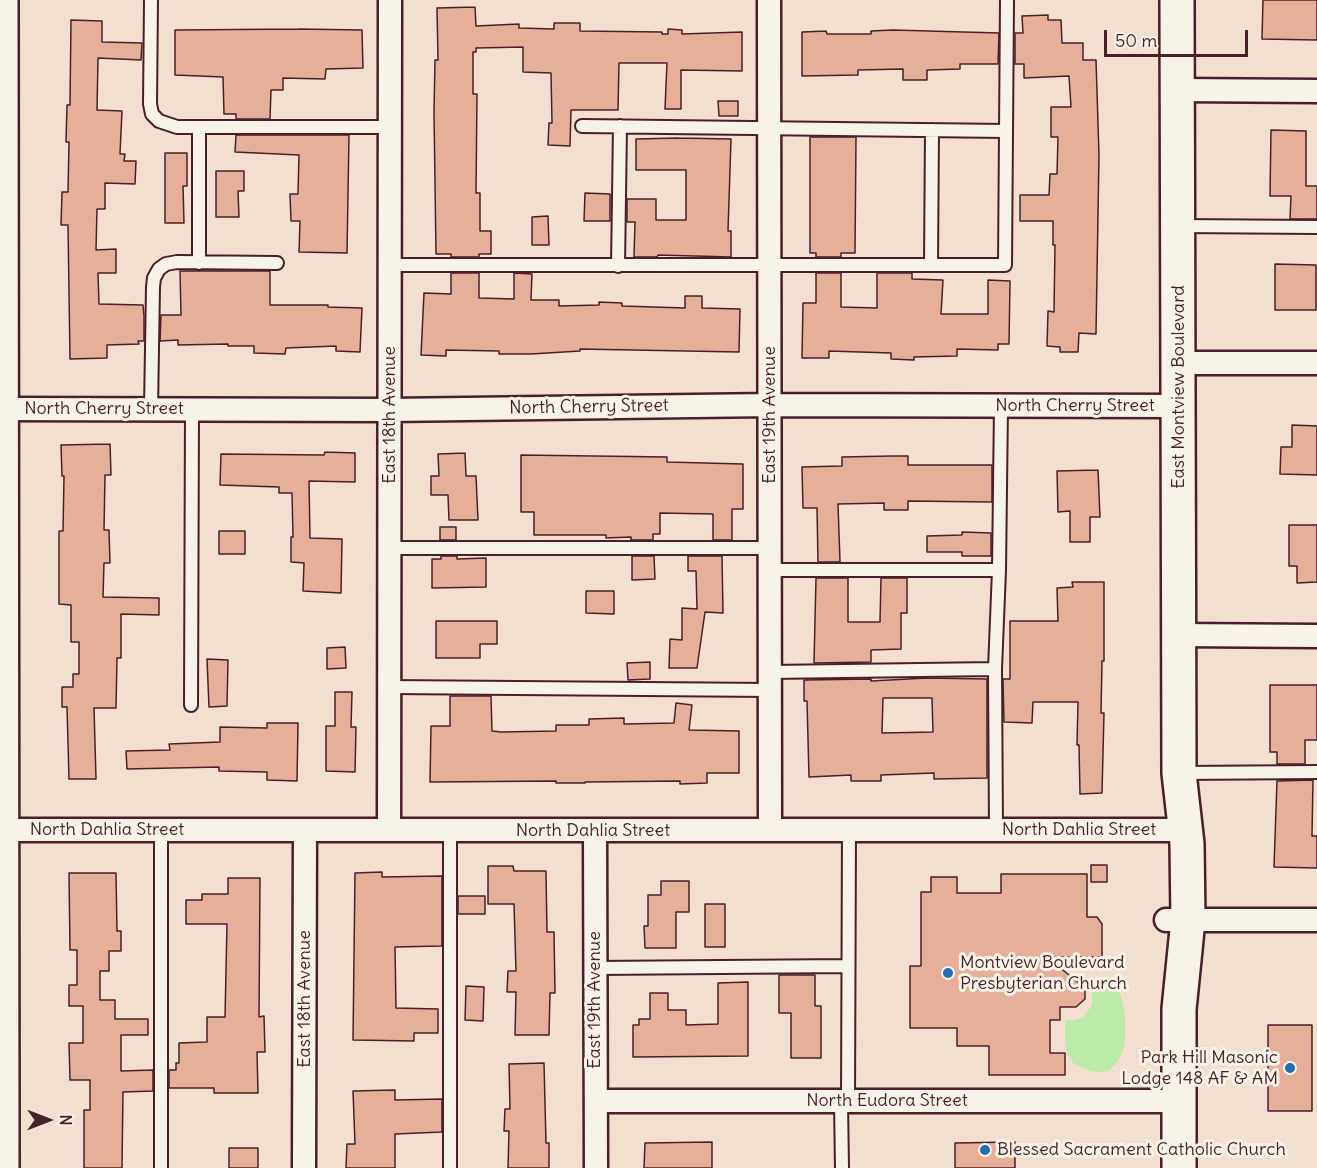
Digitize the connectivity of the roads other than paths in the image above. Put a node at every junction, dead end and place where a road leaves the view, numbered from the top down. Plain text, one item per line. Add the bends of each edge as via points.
1 (1, 0) edge
2 (151, 0) edge
3 (390, 0) edge
4 (769, 0) edge
5 (1007, 0) edge
6 (1177, 0) edge
7 (1178, 90) junction
8 (1317, 91) edge
9 (582, 126) dead end
10 (620, 126) junction
11 (199, 127) junction
12 (390, 127) junction
13 (770, 129) junction
14 (932, 130) junction
15 (1006, 131) junction
16 (1178, 226) junction
17 (1317, 227) edge
18 (199, 263) junction
19 (277, 263) dead end
20 (390, 265) junction
21 (931, 265) junction
22 (618, 266) junction
23 (770, 266) junction
24 (1179, 363) junction
25 (1317, 363) edge
26 (770, 405) junction
27 (1001, 406) junction
28 (1179, 406) junction
29 (0, 409) edge
30 (151, 409) junction
31 (192, 410) junction
32 (390, 410) junction
33 (390, 548) junction
34 (770, 559) junction
35 (999, 570) junction
36 (1179, 635) junction
37 (1317, 636) edge
38 (995, 669) junction
39 (770, 681) junction
40 (390, 687) junction
41 (191, 705) dead end
42 (1317, 772) edge
43 (1179, 773) junction
44 (1, 830) edge
45 (161, 830) junction
46 (389, 830) junction
47 (770, 830) junction
48 (849, 830) junction
49 (996, 830) junction
50 (1176, 830) junction
51 (305, 831) junction
52 (450, 831) junction
53 (595, 831) junction
54 (1177, 920) junction
55 (1317, 920) edge
56 (848, 966) junction
57 (595, 968) junction
58 (596, 1101) junction
59 (844, 1101) junction
60 (1179, 1101) junction
61 (2, 1168) edge
62 (161, 1168) edge
63 (304, 1168) edge
64 (450, 1168) edge
65 (596, 1168) edge
66 (842, 1168) edge
67 (1179, 1168) edge

1 - 29 street
2 - 11 lane via 152,114 166,124
3 - 12 street, East 18th Avenue
4 - 13 street, East 19th Avenue
5 - 15 lane
6 - 7 street, East Montview Boulevard
7 - 8 street
7 - 16 street, East Montview Boulevard
9 - 10 lane
10 - 13 lane
10 - 22 lane
11 - 12 lane
11 - 18 lane
12 - 20 street, East 18th Avenue
13 - 14 lane
13 - 23 street, East 19th Avenue
14 - 15 lane
14 - 21 lane
15 - 21 lane via 1005,265
16 - 17 lane
16 - 24 street, East Montview Boulevard
18 - 19 lane
18 - 30 lane via 166,264 154,278
20 - 22 lane
20 - 32 street, East 18th Avenue
21 - 23 lane
22 - 23 lane
23 - 26 street, East 19th Avenue
24 - 25 street
24 - 28 street, East Montview Boulevard
26 - 27 street, North Cherry Street
26 - 32 street, North Cherry Street
26 - 34 street, East 19th Avenue
27 - 28 street, North Cherry Street
27 - 35 lane
28 - 36 street, East Montview Boulevard
29 - 30 street, North Cherry Street
29 - 44 street
30 - 31 street, North Cherry Street
31 - 32 street, North Cherry Street
31 - 41 lane
32 - 33 street, East 18th Avenue
33 - 34 lane
33 - 40 street, East 18th Avenue
34 - 35 lane
34 - 39 street, East 19th Avenue
35 - 38 lane
36 - 37 street
36 - 43 street, East Montview Boulevard
38 - 39 lane
38 - 49 lane
39 - 40 lane
39 - 47 street, East 19th Avenue
40 - 46 street, East 18th Avenue
42 - 43 lane
43 - 50 street, East Montview Boulevard
44 - 45 street, North Dahlia Street
44 - 61 street
45 - 51 street, North Dahlia Street
45 - 62 lane
46 - 51 street, North Dahlia Street
46 - 52 street, North Dahlia Street
47 - 48 street, North Dahlia Street
47 - 53 street, North Dahlia Street
48 - 49 street, North Dahlia Street
48 - 56 lane
49 - 50 street, North Dahlia Street
50 - 54 street, East Montview Boulevard
51 - 63 street, East 18th Avenue
52 - 53 street, North Dahlia Street
52 - 64 lane
53 - 57 street, East 19th Avenue
54 - 55 street
54 - 60 street, East Montview Boulevard
56 - 57 lane
56 - 59 lane
57 - 58 street, East 19th Avenue
58 - 59 street, North Eudora Street
58 - 65 street, East 19th Avenue
59 - 60 street, North Eudora Street
59 - 66 lane
60 - 67 street, East Montview Boulevard

